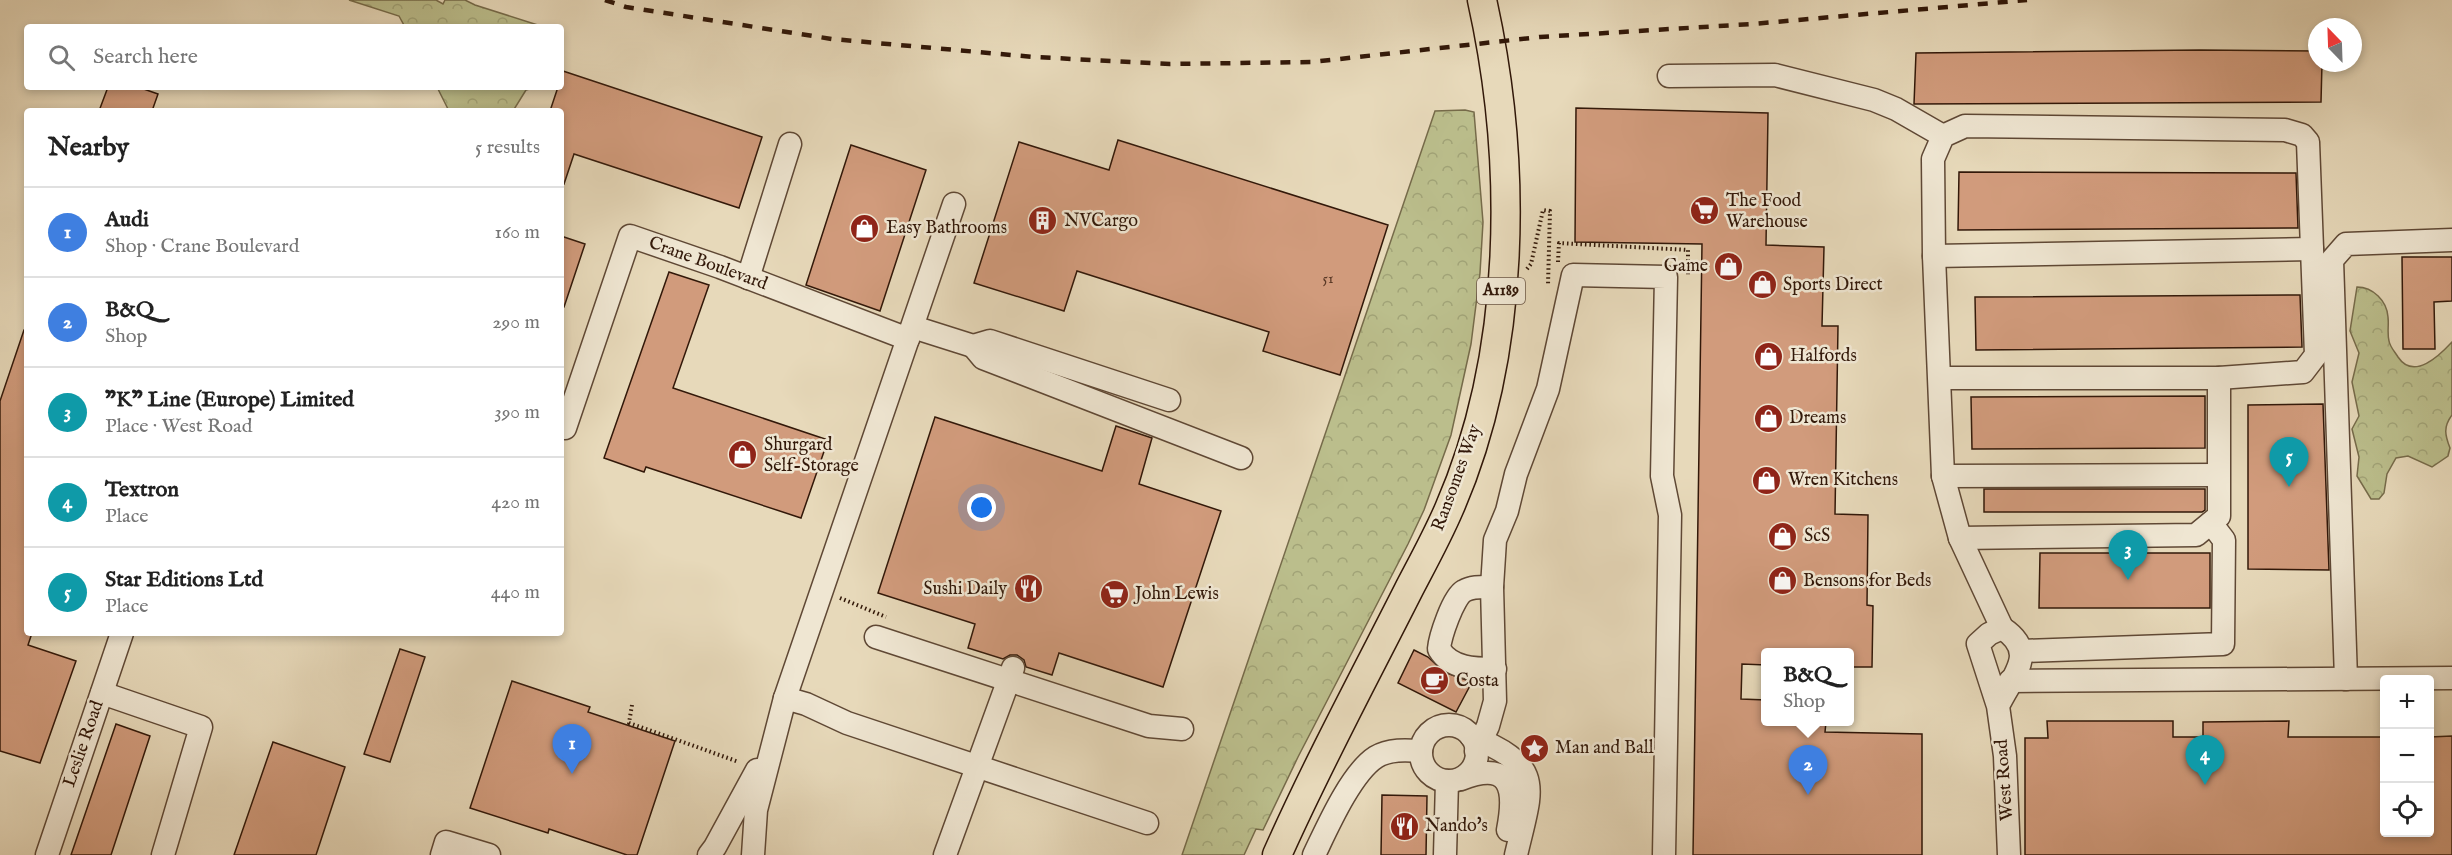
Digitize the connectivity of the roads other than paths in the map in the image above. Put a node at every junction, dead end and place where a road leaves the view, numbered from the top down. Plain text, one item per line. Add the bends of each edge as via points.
1 (1472, 0) edge
2 (1482, 0) edge
3 (1498, 0) edge
4 (1488, 27) junction
5 (1496, 66) junction
6 (1669, 76) dead end
7 (1943, 136) junction
8 (790, 144) dead end
9 (954, 204) dead end
10 (2452, 240) edge
11 (2312, 249) junction
12 (1934, 256) junction
13 (748, 278) junction
14 (911, 333) junction
15 (973, 346) junction
16 (1939, 378) junction
17 (2219, 378) junction
18 (1169, 400) dead end
19 (564, 428) dead end
20 (1241, 458) dead end
21 (2218, 475) junction
22 (1943, 476) junction
23 (2211, 523) junction
24 (1960, 538) junction
25 (1492, 586) junction
26 (2002, 628) junction
27 (121, 636) edge
28 (880, 638) road end
29 (2023, 651) junction
30 (1011, 674) junction
31 (1494, 675) junction
32 (2346, 678) junction
33 (2452, 678) edge
34 (2010, 681) junction
35 (102, 693) junction
36 (785, 698) junction
37 (1998, 706) junction
38 (1182, 729) dead end
39 (1471, 739) junction
40 (772, 743) junction
41 (1421, 751) junction
42 (976, 766) junction
43 (1454, 780) junction
44 (1147, 823) dead end
45 (47, 855) edge
46 (163, 855) edge
47 (442, 855) edge
48 (489, 855) edge
49 (709, 855) edge
50 (753, 855) edge
51 (945, 855) edge
52 (1277, 855) edge
53 (1314, 855) edge
54 (1445, 855) edge
55 (1503, 855) edge
56 (1516, 855) edge
57 (1664, 855) edge
58 (2009, 855) edge

1 - 4 main road
2 - 4 main road, Ransomes Way / A1189
3 - 5 main road, Ransomes Way / A1189
4 - 5 main road, Ransomes Way / A1189
5 - 52 main road, Ransomes Way / A1189 via 1505,164 1503,276 1496,340 1481,411 1449,509
6 - 7 street via 1775,75 1888,105
7 - 11 street via 1965,126 2285,130 2302,135 2308,142
7 - 12 street via 1933,159
8 - 13 street
9 - 14 street
10 - 32 street via 2346,244 2332,260
11 - 12 street
11 - 17 street via 2316,355 2303,372
12 - 16 street
13 - 14 street, Crane Boulevard
13 - 19 street, Crane Boulevard via 630,236
14 - 15 street, Crane Boulevard
14 - 36 street
15 - 18 street via 990,341
15 - 20 street via 983,358
16 - 17 street
16 - 22 street
17 - 21 street
21 - 22 street
21 - 23 street via 2219,516
22 - 24 street
23 - 24 street via 2196,535
23 - 29 street via 2224,540 2223,644
24 - 26 street
25 - 31 street
25 - 31 street via 1459,595 1439,649 1444,656 1468,668
25 - 57 street via 1495,540 1548,389 1573,275 1666,277 1662,476 1670,515
26 - 29 street via 2016,637
26 - 37 street, West Road via 1977,644
27 - 35 street, Leslie Road
28 - 30 street
29 - 34 street via 2020,666
30 - 38 street via 1149,726
30 - 42 street
31 - 39 street via 1472,718
31 - 39 street via 1495,707
32 - 33 street
32 - 34 street
34 - 37 street
35 - 45 street, Leslie Road
35 - 46 street via 201,727
36 - 40 street
36 - 42 street
37 - 58 street, West Road via 2006,756
39 - 41 street via 1445,726 1429,734
39 - 43 street via 1473,767
39 - 56 street via 1511,758 1525,773 1530,792
40 - 49 street
40 - 50 street via 756,810
41 - 43 street via 1425,768 1438,779
41 - 53 street via 1403,749 1376,757 1357,775
42 - 44 street
42 - 51 street
43 - 54 street
43 - 55 street via 1486,771 1498,775 1509,786 1512,807
47 - 48 street via 446,842

